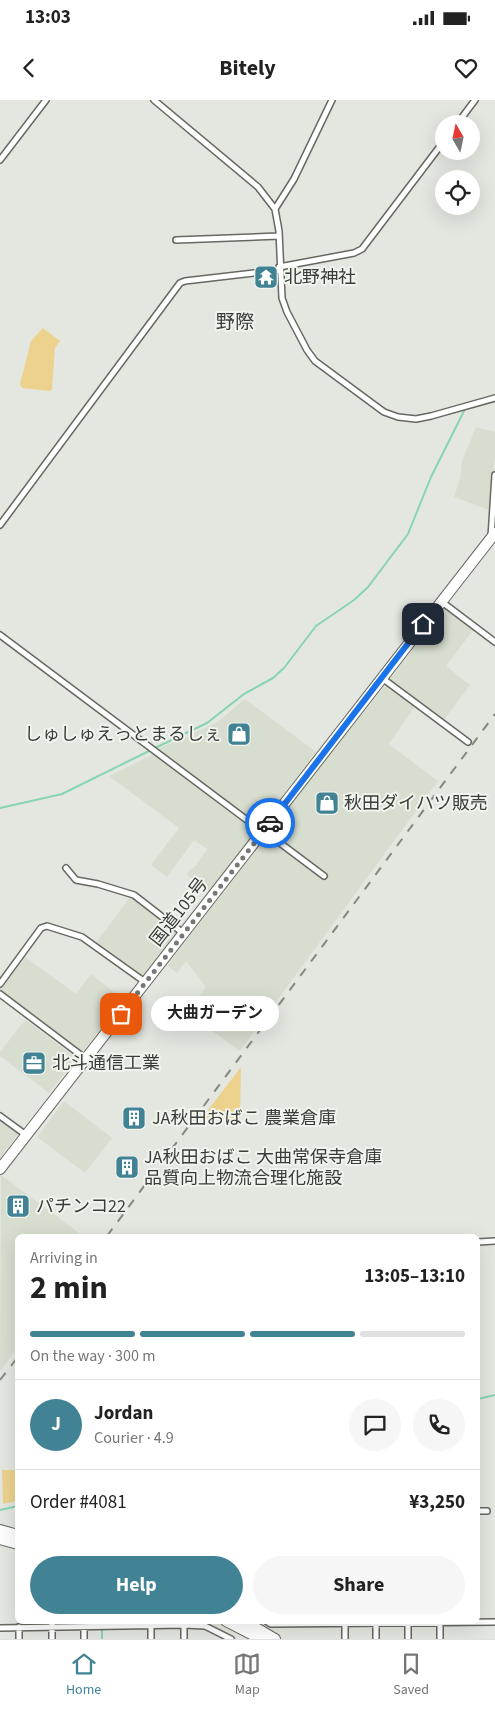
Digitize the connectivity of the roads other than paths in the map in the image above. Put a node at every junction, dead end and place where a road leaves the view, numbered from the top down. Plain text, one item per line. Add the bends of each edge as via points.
1 (46, 100) edge
2 (154, 100) edge
3 (332, 100) edge
4 (475, 100) edge
5 (464, 115) edge
6 (435, 153) edge
7 (0, 160) edge
8 (275, 209) junction
9 (279, 236) junction
10 (176, 240) dead end
11 (280, 268) junction
12 (495, 398) edge
13 (495, 475) edge
14 (0, 525) edge
15 (493, 536) edge
16 (441, 602) junction
17 (0, 635) edge
18 (495, 642) edge
19 (381, 678) junction
20 (468, 742) dead end
21 (264, 832) junction
22 (66, 868) dead end
23 (324, 876) dead end
24 (183, 933) junction
25 (145, 982) junction
26 (0, 984) edge
27 (0, 994) edge
28 (86, 1059) junction
29 (0, 1116) edge
30 (26, 1135) junction
31 (0, 1169) edge
32 (495, 1241) edge
33 (480, 1242) edge
34 (480, 1511) edge
35 (487, 1511) dead end
36 (0, 1530) edge
37 (15, 1534) edge
38 (0, 1540) edge
39 (15, 1543) edge
40 (480, 1622) edge
41 (495, 1622) edge
42 (52, 1624) edge
43 (151, 1624) edge
44 (235, 1624) edge
45 (237, 1624) edge
46 (238, 1624) edge
47 (345, 1624) edge
48 (376, 1624) edge
49 (408, 1624) edge
50 (440, 1624) edge
51 (184, 1625) junction
52 (19, 1627) junction
53 (0, 1628) edge
54 (84, 1628) junction
55 (229, 1638) edge
56 (19, 1639) edge
57 (52, 1639) edge
58 (84, 1639) edge
59 (151, 1639) edge
60 (184, 1639) edge
61 (261, 1639) edge
62 (275, 1639) edge
63 (345, 1639) edge
64 (376, 1639) edge
65 (408, 1639) edge
66 (440, 1639) edge

1 - 7 street
2 - 8 street via 258,187
3 - 8 street via 294,179
4 - 5 street
6 - 11 street via 362,249
8 - 9 street
9 - 10 street
9 - 11 street
11 - 12 street via 282,298 307,350 316,361 384,412 416,419
11 - 14 street via 180,283
13 - 15 street
15 - 16 highway, 国道105号
16 - 18 street
16 - 19 highway, 国道105号
17 - 21 street
19 - 20 street
19 - 21 highway, 国道105号
21 - 23 street
21 - 24 highway, 国道105号
22 - 24 street via 76,880 134,895
24 - 25 highway, 国道105号
25 - 26 street via 82,937 47,926 41,928
25 - 28 highway, 国道105号
27 - 28 street
28 - 30 highway, 国道105号
29 - 30 street
30 - 31 highway, 国道105号
32 - 33 street
34 - 35 street
36 - 37 highway
38 - 39 highway
40 - 41 street
42 - 52 street
42 - 54 street
42 - 57 street
43 - 51 street
43 - 54 street
43 - 59 street
44 - 55 street
45 - 61 highway
46 - 62 highway
47 - 63 street
48 - 64 street
49 - 65 street
50 - 66 street
51 - 55 street via 204,1626
51 - 60 street
52 - 53 street
52 - 56 street
54 - 58 street

